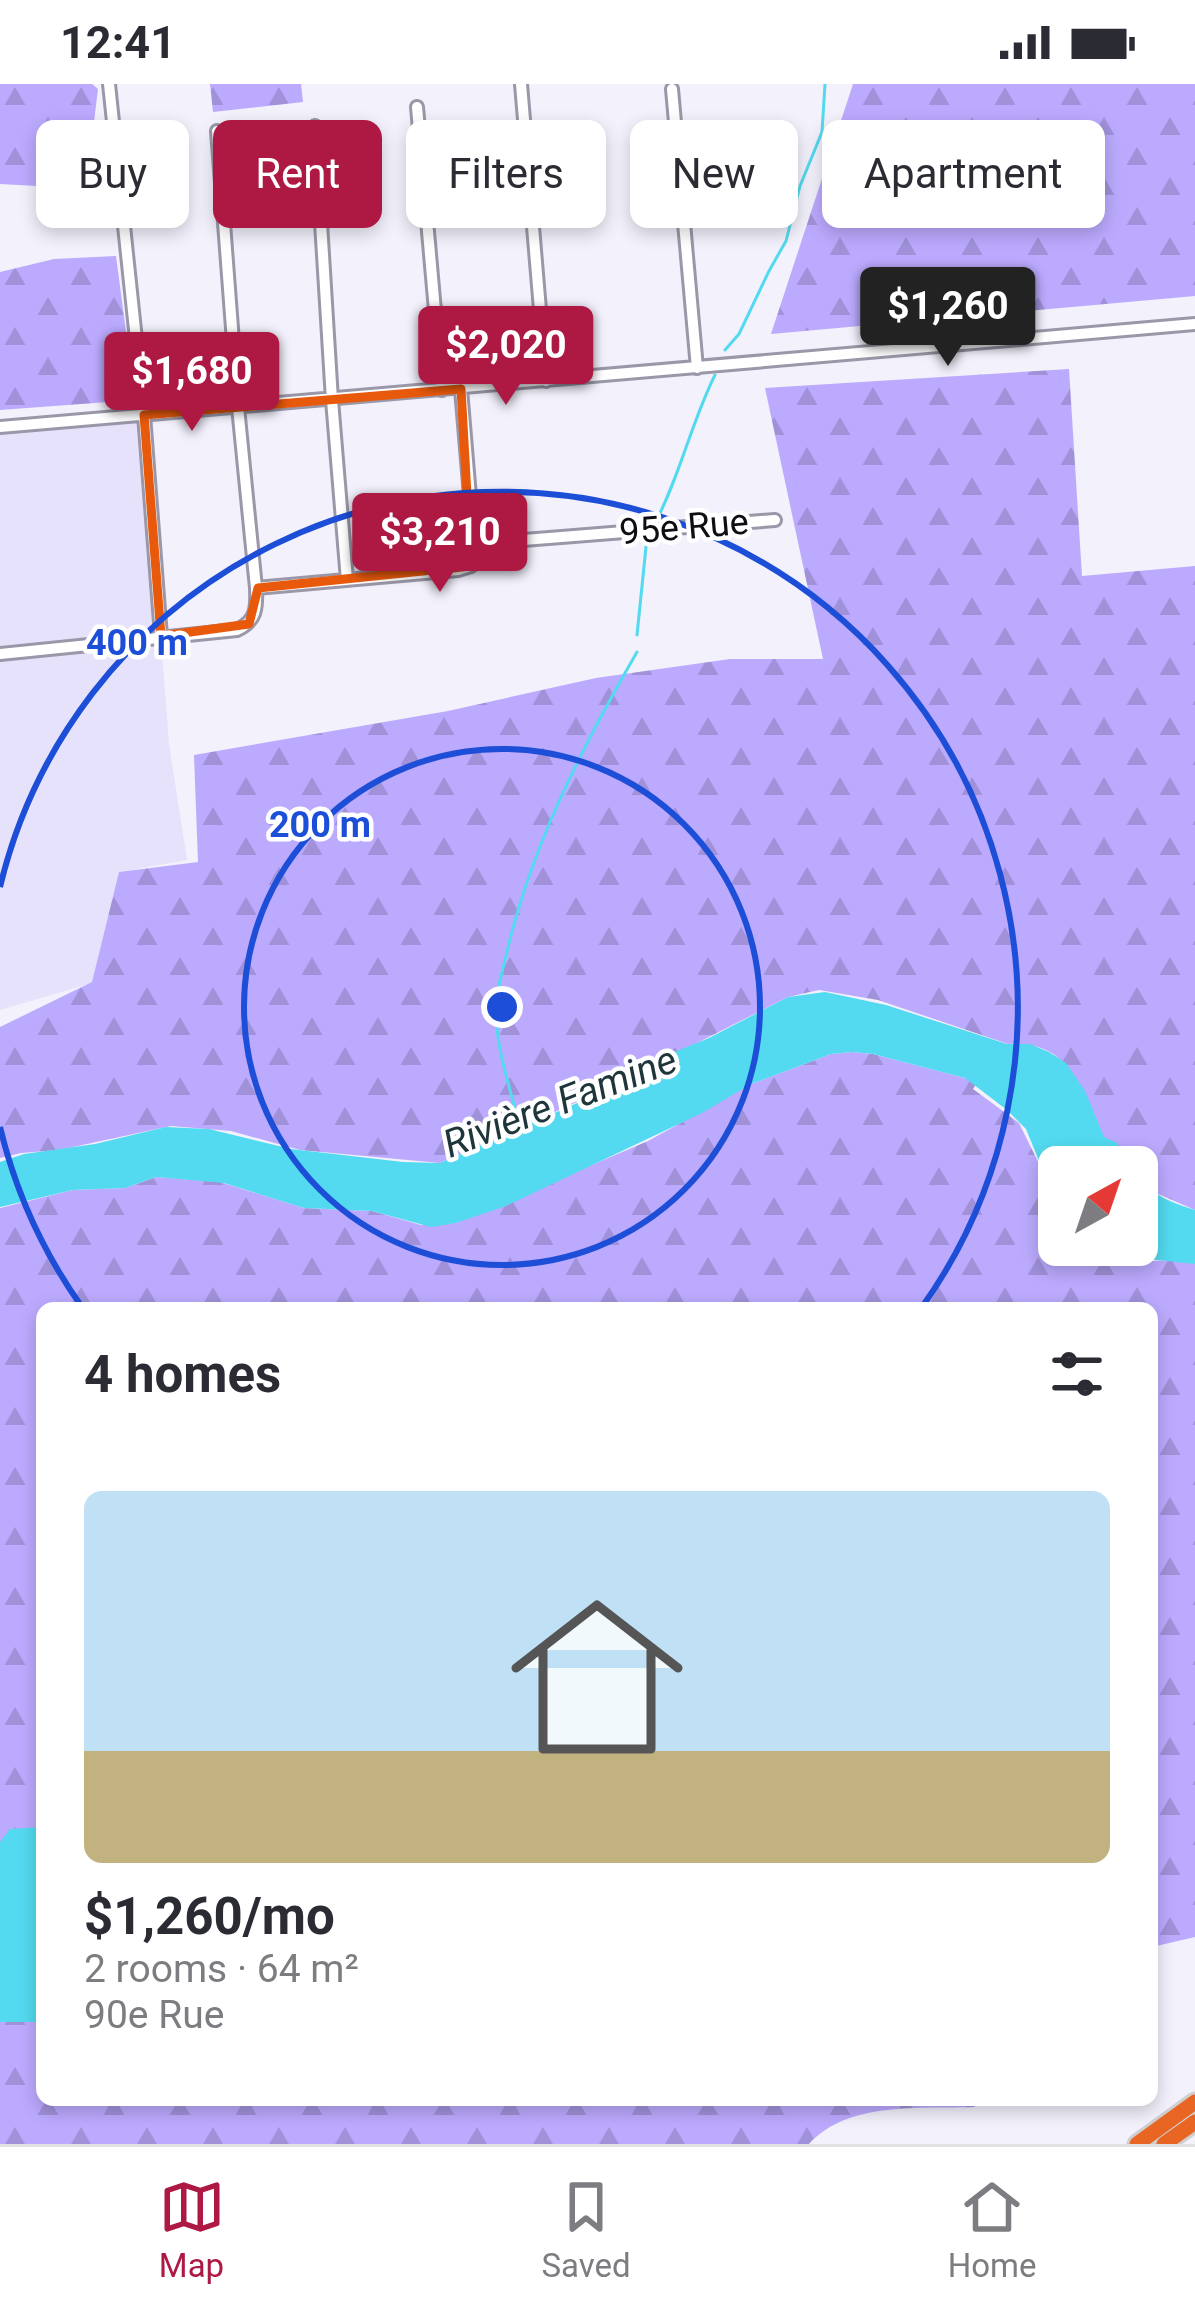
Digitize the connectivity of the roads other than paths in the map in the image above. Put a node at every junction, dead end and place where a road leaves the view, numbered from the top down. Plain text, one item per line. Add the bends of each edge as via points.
1 (109, 84) edge
2 (520, 84) edge
3 (672, 88) dead end
4 (417, 107) dead end
5 (224, 228) edge
6 (321, 228) edge
7 (1195, 324) edge
8 (698, 368) junction
9 (546, 381) junction
10 (461, 389) junction
11 (442, 390) junction
12 (332, 400) junction
13 (238, 407) junction
14 (143, 415) junction
15 (0, 427) edge
16 (775, 520) dead end
17 (474, 544) junction
18 (347, 580) junction
19 (256, 588) junction
20 (161, 636) junction
21 (0, 654) edge
22 (1195, 2102) edge
23 (1195, 2122) edge
24 (1137, 2144) edge
25 (1164, 2144) edge

1 - 14 street
2 - 9 street
3 - 8 street
4 - 11 street
5 - 13 street
6 - 12 street
7 - 8 street
8 - 9 street
9 - 10 street
10 - 11 street
10 - 17 street
11 - 12 street
12 - 13 street
12 - 18 street
13 - 14 street
13 - 19 street
14 - 15 street
14 - 20 street
16 - 17 street, 95e Rue
17 - 18 street via 471,566 458,570
18 - 19 street
19 - 20 street via 249,625
20 - 21 street
22 - 24 highway
23 - 25 highway

